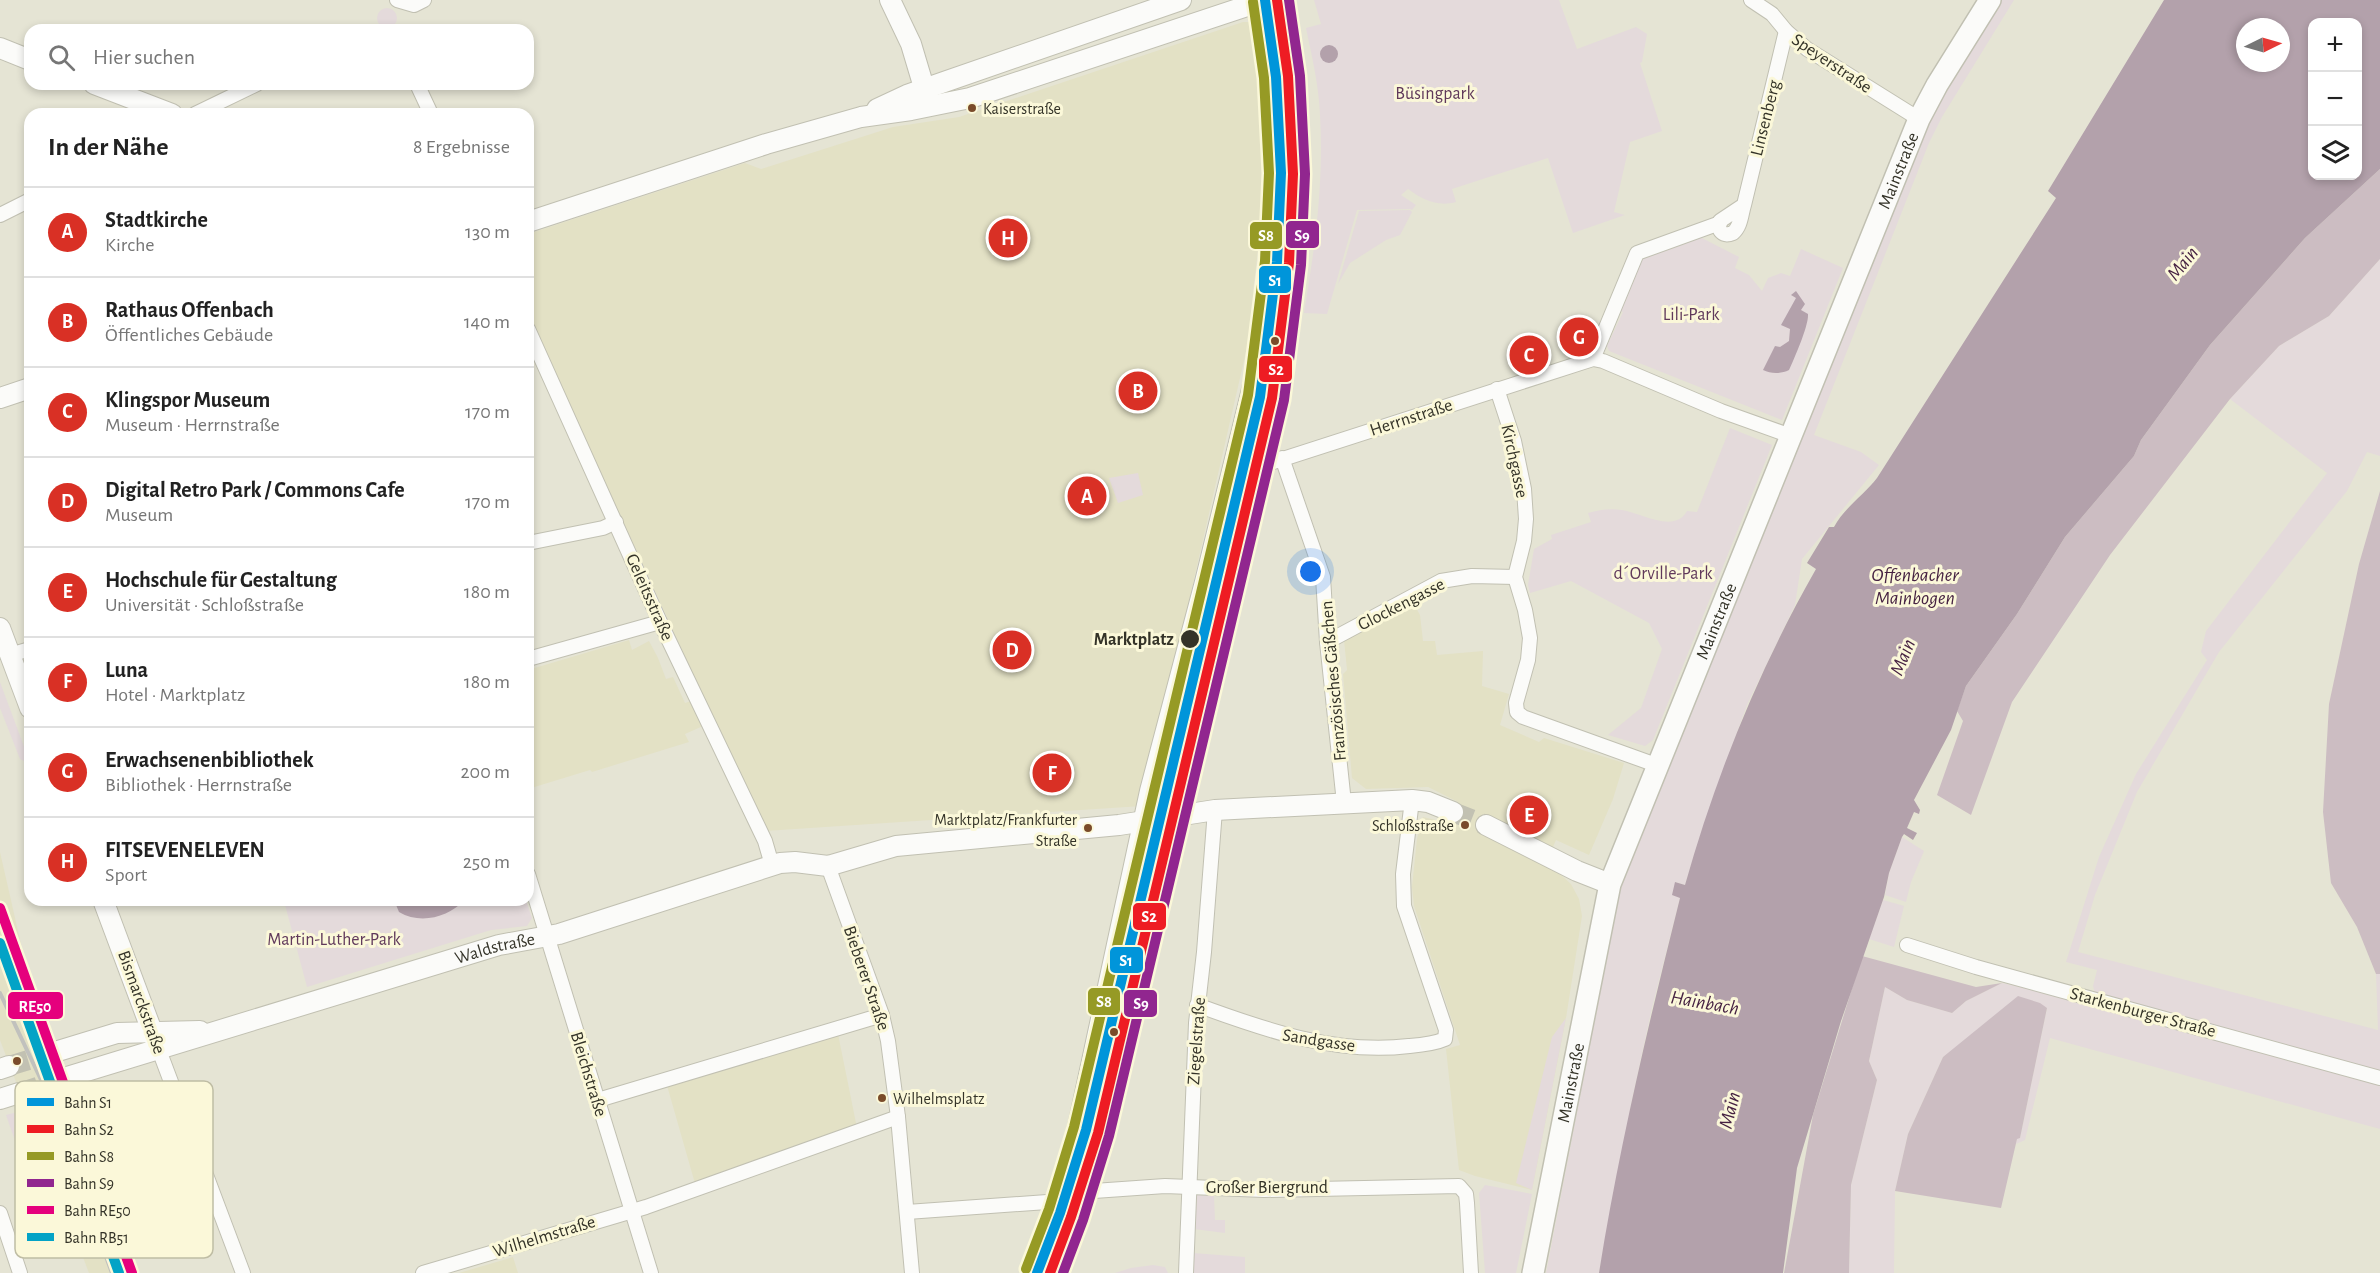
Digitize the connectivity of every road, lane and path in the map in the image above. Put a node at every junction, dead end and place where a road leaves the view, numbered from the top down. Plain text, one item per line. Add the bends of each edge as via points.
1 (397, 0) edge
2 (890, 0) edge
3 (1181, 0) edge
4 (1267, 0) edge
5 (1751, 0) edge
6 (1990, 0) edge
7 (419, 3) edge
8 (1786, 31) junction
9 (0, 48) edge
10 (1044, 48) junction
11 (24, 58) edge
12 (1052, 71) junction
13 (110, 90) edge
14 (245, 90) edge
15 (420, 90) edge
16 (929, 103) junction
17 (156, 108) edge
18 (207, 108) edge
19 (428, 108) edge
20 (1919, 119) junction
21 (24, 203) edge
22 (0, 215) edge
23 (534, 220) edge
24 (534, 342) edge
25 (1593, 359) junction
26 (1497, 389) junction
27 (24, 390) edge
28 (0, 398) edge
29 (1791, 436) junction
30 (1282, 458) junction
31 (1230, 476) junction
32 (616, 522) junction
33 (534, 542) edge
34 (1515, 577) junction
35 (660, 622) junction
36 (0, 628) edge
37 (1327, 642) junction
38 (24, 651) edge
39 (10, 655) junction
40 (534, 657) edge
41 (24, 692) edge
42 (1659, 766) junction
43 (1412, 800) junction
44 (1344, 803) junction
45 (1215, 810) junction
46 (1453, 812) tunnel mouth
47 (1144, 820) junction
48 (1486, 825) tunnel mouth
49 (772, 865) junction
50 (828, 866) junction
51 (1610, 884) junction
52 (534, 894) edge
53 (105, 906) edge
54 (547, 937) junction
55 (1907, 945) dead end
56 (1197, 1005) junction
57 (882, 1015) junction
58 (156, 1041) junction
59 (58, 1050) tunnel mouth
60 (67, 1077) tunnel mouth
61 (2380, 1078) edge
62 (171, 1081) edge
63 (15, 1094) tunnel mouth
64 (0, 1099) edge
65 (598, 1100) junction
66 (898, 1117) junction
67 (1190, 1186) junction
68 (1064, 1192) junction
69 (213, 1193) edge
70 (631, 1211) junction
71 (907, 1212) junction
72 (0, 1213) edge
73 (20, 1273) edge
74 (243, 1273) edge
75 (423, 1273) edge
76 (651, 1273) edge
77 (912, 1273) edge
78 (1042, 1273) edge
79 (1186, 1273) edge
80 (1471, 1273) edge
81 (1533, 1273) edge

1 - 7 street
2 - 16 main road via 911,44
3 - 10 main road
4 - 12 main road
4 - 31 main road via 1284,79 1288,199 1270,313
5 - 8 street, Speyerstraße via 1772,14
6 - 20 main road, Mainstraße
8 - 20 street, Speyerstraße via 1807,49
8 - 25 street, Linsenberg via 1738,229 1722,233 1719,224 1637,253
9 - 11 main road
10 - 12 main road via 1044,64
10 - 16 main road
12 - 16 main road via 970,98
13 - 17 main road
14 - 18 street
15 - 19 street
16 - 23 main road via 861,117 766,144
20 - 29 main road, Mainstraße
21 - 22 street
24 - 32 street, Geleitsstraße
25 - 26 street, Herrnstraße
25 - 29 street
26 - 30 street, Herrnstraße
26 - 34 street, Kirchgasse via 1524,489 1524,541
27 - 28 main road
29 - 42 main road, Mainstraße
30 - 31 street, Herrnstraße
30 - 37 street, Französisches Gäßchen via 1323,577
31 - 47 main road
32 - 33 street
32 - 35 street, Geleitsstraße
34 - 37 street, Glockengasse via 1472,576 1441,581
34 - 42 street via 1530,638 1516,708 1524,717
35 - 40 street
35 - 49 street, Geleitsstraße via 765,841
36 - 39 main road
37 - 44 street, Französisches Gäßchen
38 - 39 street
39 - 41 main road
42 - 51 main road, Mainstraße
43 - 44 main road
43 - 46 main road
43 - 56 street, Sandgasse via 1403,874 1404,906 1446,1030 1445,1039 1385,1048 1314,1040 1258,1028
44 - 45 main road
45 - 47 main road
45 - 56 street, Ziegelstraße
47 - 50 main road via 896,846
47 - 68 main road
48 - 51 main road
49 - 50 main road via 795,862
49 - 54 main road, Waldstraße
50 - 57 street, Bieberer Straße
51 - 81 main road, Mainstraße
52 - 54 street, Bleichstraße
53 - 58 main road, Bismarckstraße
54 - 58 main road, Waldstraße via 499,945 217,1031
54 - 65 street, Bleichstraße
55 - 61 street, Starkenburger Straße
56 - 67 street, Ziegelstraße
57 - 65 street
57 - 66 street, Bieberer Straße
58 - 59 main road, Waldstraße via 117,1033
58 - 60 main road, Waldstraße
58 - 62 street, Bismarckstraße
63 - 64 main road
65 - 70 street, Bleichstraße
66 - 70 street
66 - 71 street, Bieberer Straße
67 - 68 street, Großer Biergrund
67 - 79 street, Ziegelstraße
67 - 80 street, Großer Biergrund via 1264,1190 1459,1186 1466,1194
68 - 71 street, Großer Biergrund
68 - 78 main road
69 - 74 street, Bismarckstraße
70 - 75 street, Wilhelmstraße
70 - 76 street, Bleichstraße
71 - 77 street, Bieberer Straße
72 - 73 street

